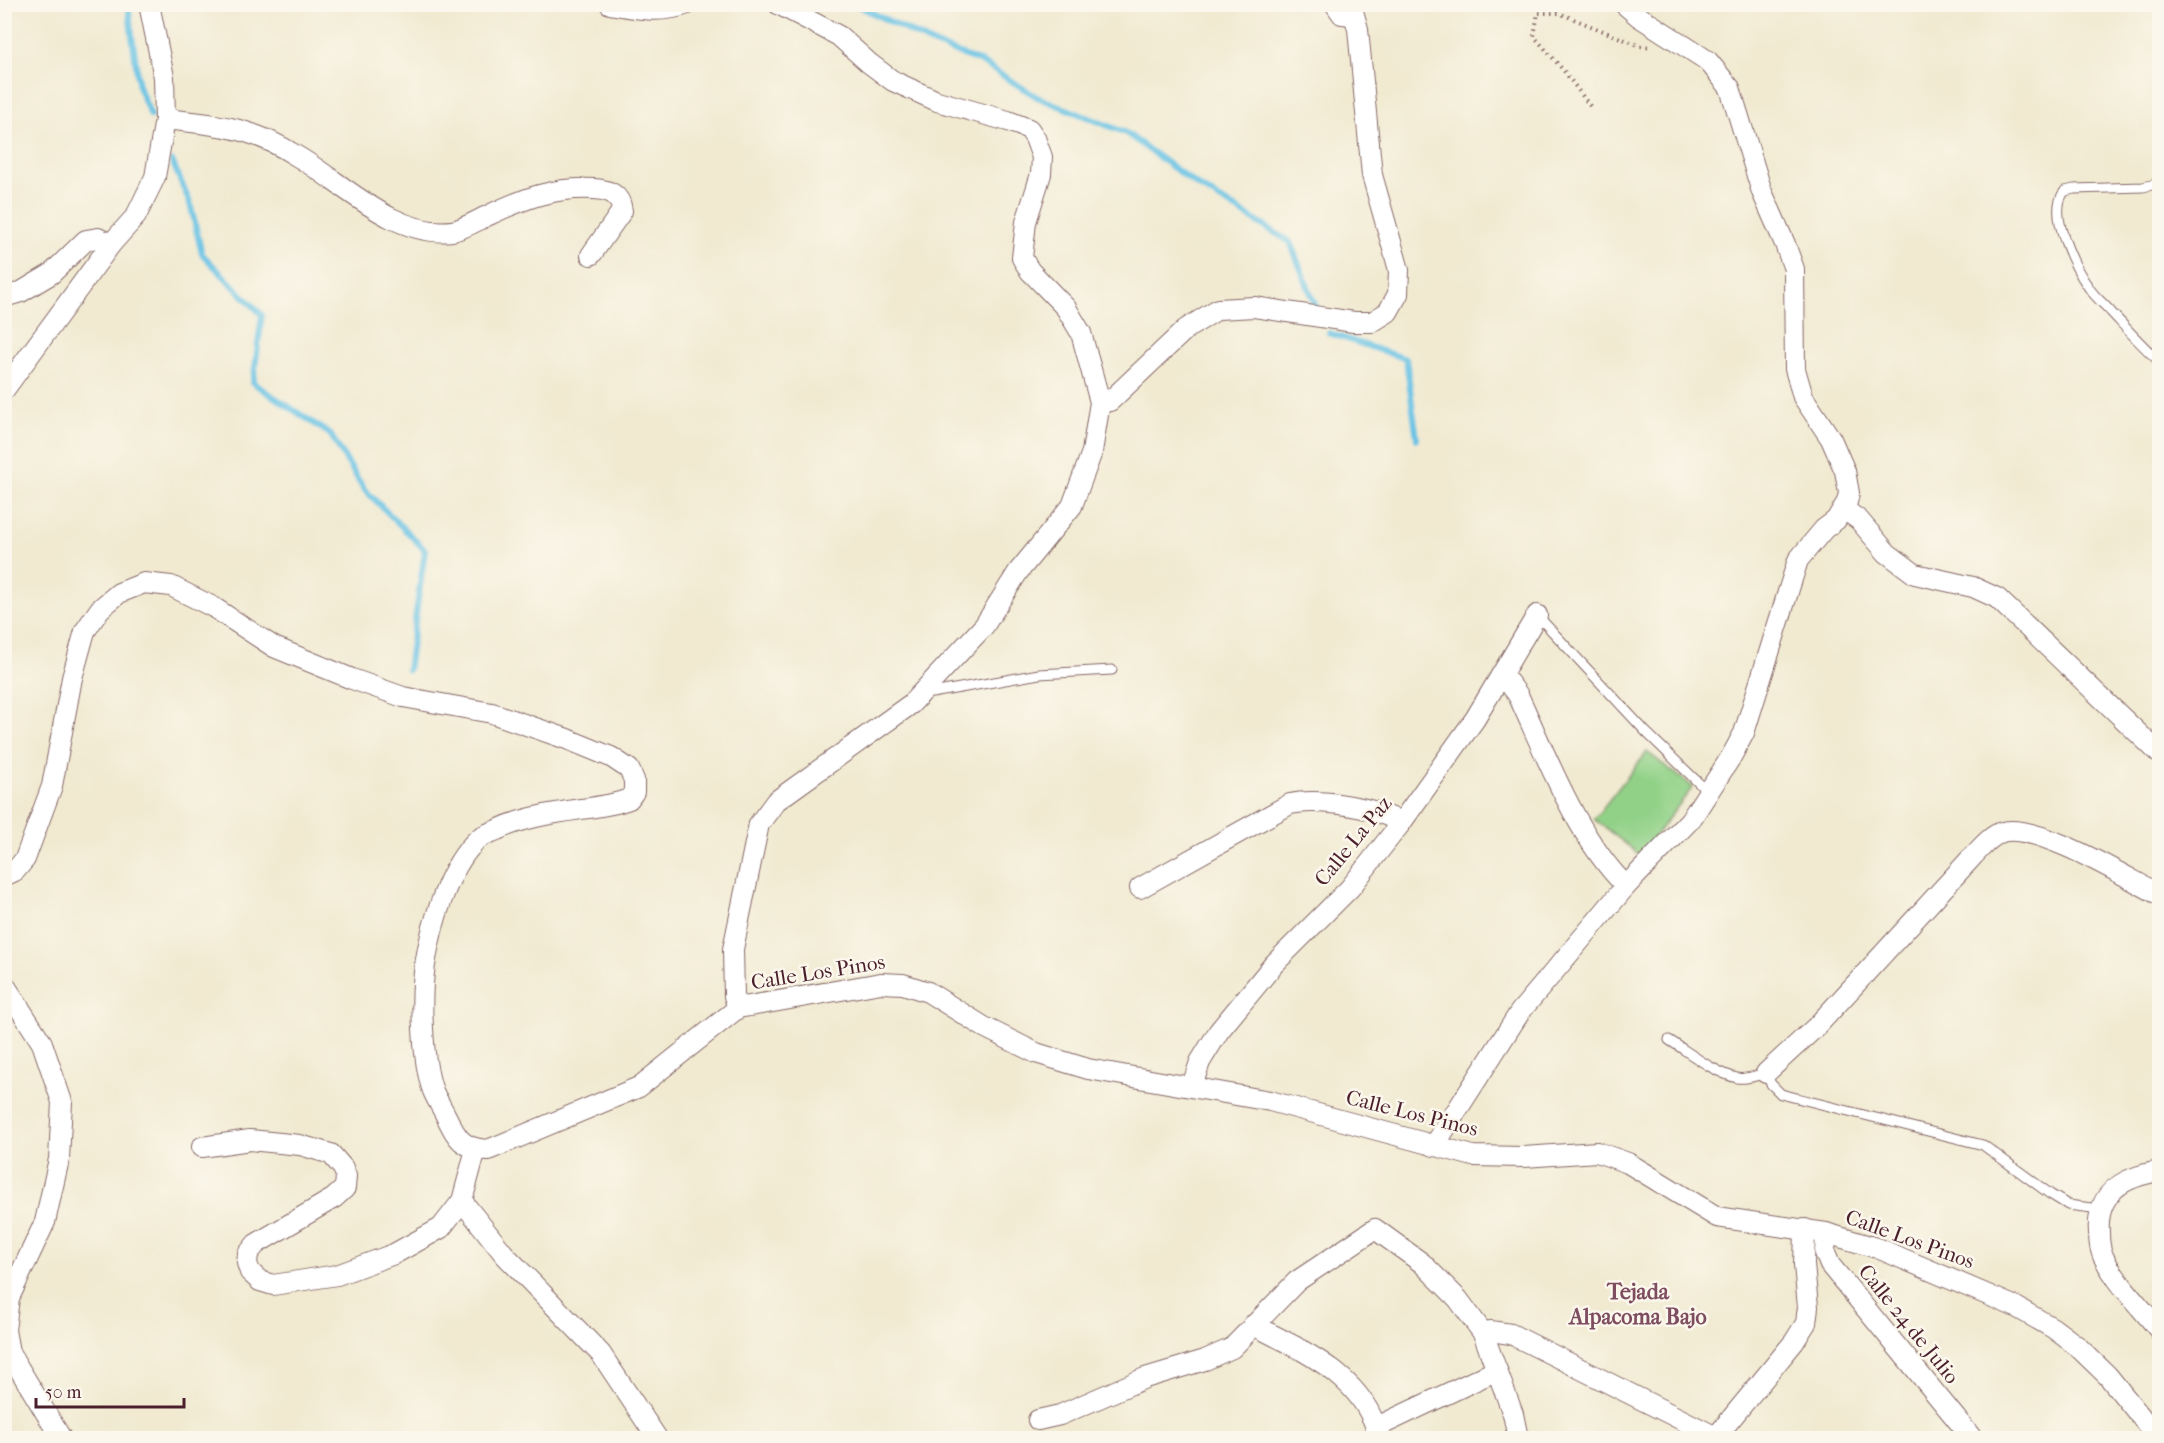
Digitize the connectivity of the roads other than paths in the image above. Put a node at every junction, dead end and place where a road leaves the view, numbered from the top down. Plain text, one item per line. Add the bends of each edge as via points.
1 (149, 4) edge
2 (610, 4) edge
3 (688, 4) edge
4 (778, 4) edge
5 (1335, 4) edge
6 (1624, 4) edge
7 (1352, 10) edge
8 (165, 119) junction
9 (2160, 183) edge
10 (111, 244) junction
11 (591, 255) dead end
12 (4, 297) edge
13 (2160, 362) edge
14 (4, 390) edge
15 (1100, 402) junction
16 (1844, 509) junction
17 (1537, 615) joint
18 (1112, 670) dead end
19 (1501, 676) junction
20 (925, 689) junction
21 (2160, 754) edge
22 (1708, 792) junction
23 (1401, 823) junction
24 (4, 876) edge
25 (1626, 886) junction
26 (1140, 888) dead end
27 (2160, 895) edge
28 (4, 984) edge
29 (738, 1008) junction
30 (1670, 1040) dead end
31 (1766, 1072) junction
32 (1192, 1086) junction
33 (1434, 1146) junction
34 (202, 1147) dead end
35 (476, 1149) junction
36 (2160, 1171) edge
37 (462, 1201) junction
38 (2100, 1209) junction
39 (1805, 1229) junction
40 (1826, 1233) junction
41 (1253, 1325) junction
42 (2160, 1331) edge
43 (1483, 1333) junction
44 (1497, 1370) junction
45 (1038, 1420) dead end
46 (1378, 1433) edge
47 (61, 1438) edge
48 (657, 1438) edge
49 (1518, 1438) edge
50 (1717, 1438) edge
51 (1972, 1438) edge
52 (2158, 1438) edge

1 - 8 street via 164,77
2 - 3 street via 654,11
4 - 15 street via 839,36 893,81 937,101 1029,129 1042,157 1041,174 1026,222 1022,258 1030,272 1066,308 1081,333
5 - 7 street via 1342,14
6 - 16 street via 1708,61 1730,88 1762,192 1794,269 1795,369 1803,397 1831,439 1845,471 1849,493
7 - 15 street via 1358,29 1372,175 1398,270 1398,294 1388,312 1372,322 1354,322 1254,307 1218,309 1186,329 1110,402
8 - 10 street via 155,177 136,216
8 - 11 street via 246,132 295,154 387,217 434,231 453,231 538,194 574,188 603,190 615,194 622,211
9 - 13 lane via 2074,189 2065,191 2058,203 2064,239 2089,288
10 - 12 street via 98,238 86,240 51,274
10 - 14 street
15 - 20 street via 1092,452 1072,506 1018,572 984,626
16 - 21 street via 1859,520 1887,553 1915,574 1973,587 1997,598
16 - 22 street via 1798,561 1744,734
17 - 19 street, Calle La Paz
17 - 22 lane
18 - 20 lane via 1039,674 932,693
19 - 23 street, Calle La Paz
19 - 25 street via 1518,695 1571,808
20 - 29 street via 911,704 776,801 759,824 733,949
22 - 25 street via 1691,819
23 - 26 street via 1341,805 1290,804
23 - 32 street, Calle La Paz via 1350,888 1274,964 1219,1031 1200,1062
24 - 35 street via 15,871 25,859 52,786 85,631 100,609 118,593 144,583 171,586 213,607 274,647 372,686 403,697 492,712 611,757 629,769 634,780 634,792 629,799 503,826 478,838 462,857 443,899 425,966 423,1020 427,1064 433,1091 456,1134 464,1145
25 - 33 street via 1520,1012
27 - 31 street via 2063,845 2033,834 2002,832 1973,856 1817,1026
28 - 47 street via 42,1043 62,1102 59,1159 45,1222 9,1298 5,1330 9,1352
29 - 32 street, Calle Los Pinos via 881,983 903,984 928,992 1036,1053 1088,1069
29 - 35 street via 639,1087 488,1150
30 - 31 lane via 1707,1065 1738,1078
31 - 38 lane via 1781,1094 1983,1145 2068,1205
32 - 33 street, Calle Los Pinos via 1270,1101
33 - 39 street, Calle Los Pinos via 1473,1156 1597,1152 1628,1163 1717,1216
34 - 37 street via 250,1140 300,1145 331,1154 343,1168 345,1188 334,1198 256,1244 248,1254 250,1272 273,1285 337,1275 394,1254 441,1228
35 - 37 street
36 - 38 street via 2122,1183
37 - 48 street via 504,1254 601,1354
38 - 42 street via 2098,1226 2104,1256
39 - 40 street, Calle Los Pinos
39 - 50 street via 1806,1323
40 - 51 street, Calle 24 de Julio via 1825,1253 1830,1265
40 - 52 street, Calle Los Pinos via 1929,1269 2016,1307 2053,1328 2108,1376
41 - 43 street via 1297,1281 1375,1228 1422,1263 1458,1299
41 - 45 street via 1232,1348 1205,1360 1146,1378
41 - 46 street via 1332,1370 1360,1395
43 - 44 street
43 - 50 street via 1511,1334
44 - 46 street
44 - 49 street

